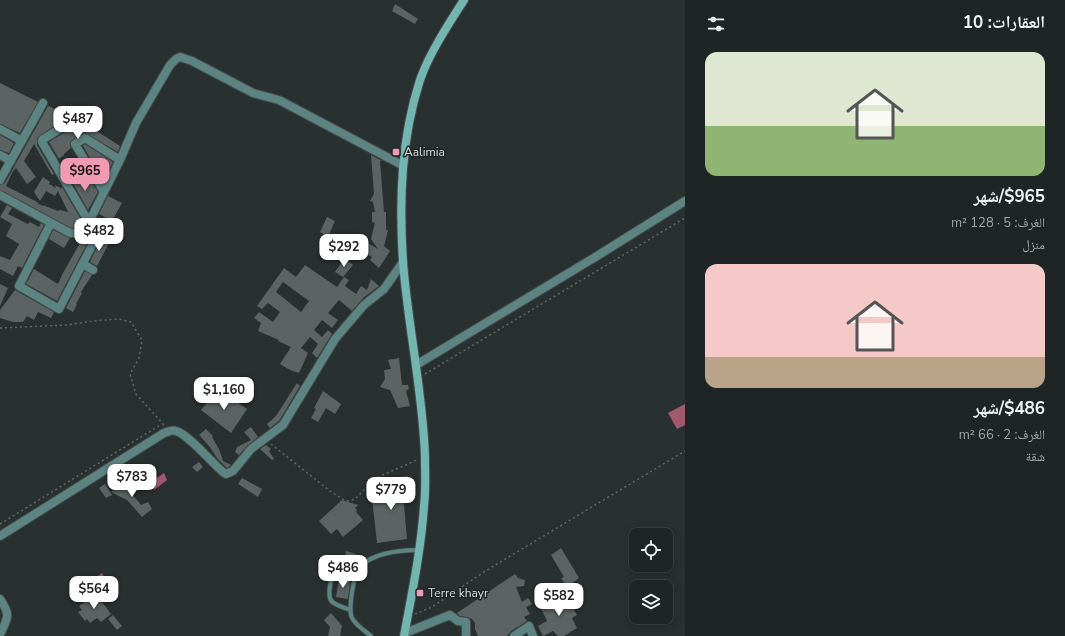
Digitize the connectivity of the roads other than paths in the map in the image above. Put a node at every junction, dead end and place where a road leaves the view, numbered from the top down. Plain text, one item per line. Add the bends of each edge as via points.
1 (464, 0) edge
2 (44, 103) dead end
3 (72, 121) dead end
4 (0, 128) edge
5 (22, 141) junction
6 (0, 155) edge
7 (120, 160) junction
8 (11, 161) junction
9 (402, 165) junction
10 (0, 180) edge
11 (104, 192) junction
12 (0, 196) edge
13 (685, 201) edge
14 (88, 222) junction
15 (51, 223) junction
16 (403, 262) junction
17 (83, 264) junction
18 (93, 270) dead end
19 (416, 366) junction
20 (0, 536) edge
21 (419, 550) junction
22 (355, 576) junction
23 (0, 599) edge
24 (350, 610) junction
25 (0, 634) edge
26 (404, 635) edge
27 (371, 636) edge
28 (466, 636) edge
29 (514, 636) edge
30 (533, 636) edge

1 - 9 street via 435,48 421,79 408,126
2 - 5 street
3 - 14 street via 42,140
4 - 5 street
5 - 8 street
6 - 8 street
7 - 9 street via 136,123 170,65 180,57 253,93 279,100
7 - 11 street
7 - 11 street via 85,138 75,144
8 - 10 street
9 - 16 street
11 - 14 street
12 - 15 street
13 - 19 street
14 - 15 street via 78,233 72,234
14 - 17 street via 97,236 86,253
15 - 17 street via 20,288 59,309
16 - 19 street
16 - 20 street via 384,289 364,305 335,339 286,420 275,432 251,448 232,471 226,474 185,435 171,430
17 - 18 street
19 - 21 street via 424,457 424,505
21 - 22 lane via 403,550 379,556 364,564
21 - 26 street
22 - 24 lane
22 - 24 lane via 338,572 334,574 329,595 334,603
23 - 25 street via 8,617
24 - 27 lane via 354,622
26 - 28 street via 450,615 458,621 466,622
29 - 30 street via 529,626

